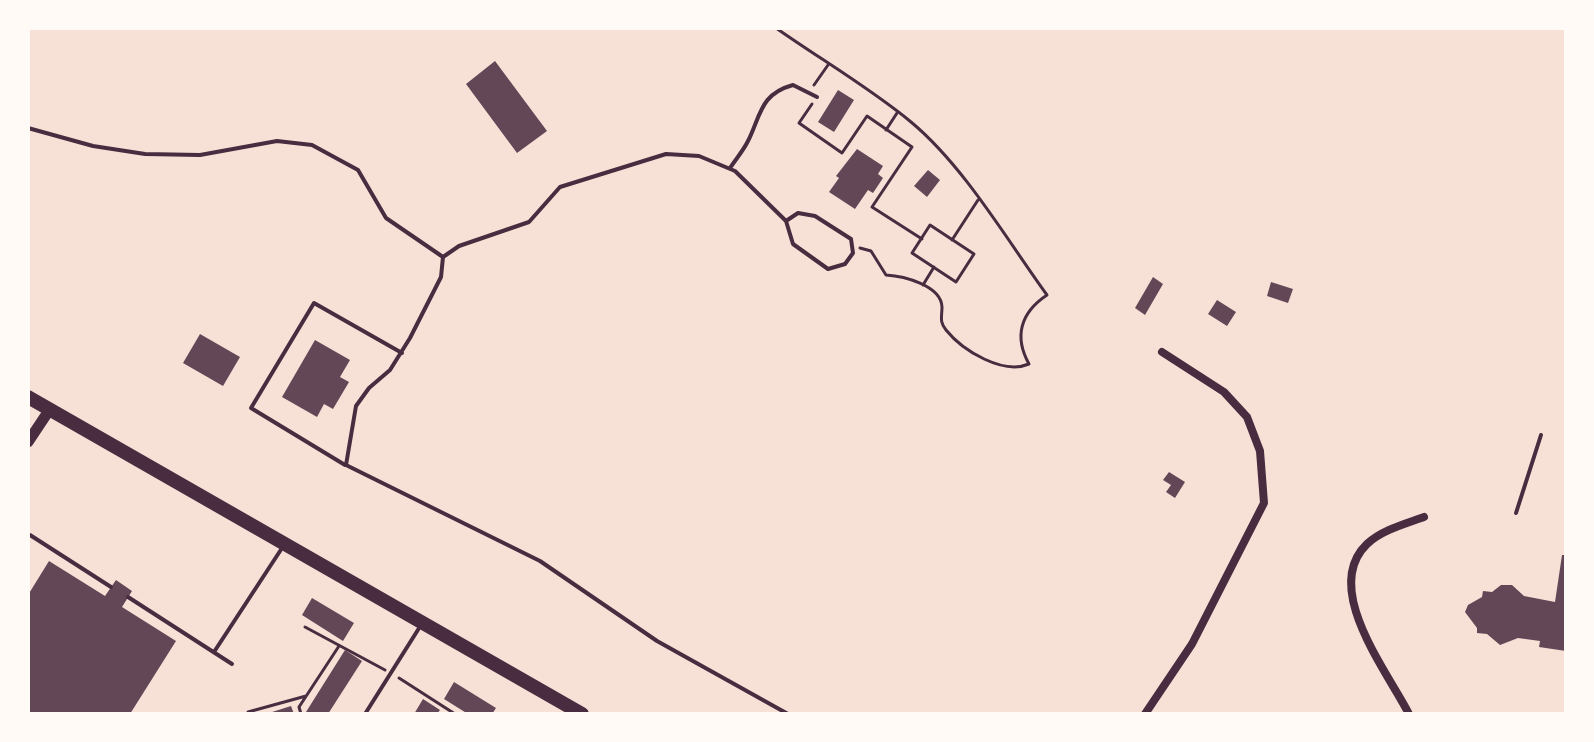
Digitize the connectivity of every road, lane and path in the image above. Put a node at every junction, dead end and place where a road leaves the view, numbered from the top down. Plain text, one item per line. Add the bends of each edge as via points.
1 (776, 28) edge
2 (828, 65) junction
3 (809, 92) junction
4 (817, 97) joint
5 (897, 113) junction
6 (28, 128) edge
7 (886, 130) junction
8 (730, 168) junction
9 (978, 200) junction
10 (786, 221) junction
11 (922, 239) junction
12 (952, 240) junction
13 (853, 246) junction
14 (443, 257) junction
15 (934, 267) junction
16 (923, 285) junction
17 (1162, 352) dead end
18 (402, 353) junction
19 (28, 397) edge
20 (50, 409) junction
21 (1541, 435) dead end
22 (28, 442) edge
23 (346, 465) junction
24 (1516, 513) dead end
25 (1424, 517) dead end
26 (30, 535) dead end
27 (286, 543) junction
28 (111, 587) dead end
29 (128, 597) dead end
30 (423, 623) junction
31 (305, 627) dead end
32 (339, 646) junction
33 (214, 652) junction
34 (232, 664) dead end
35 (391, 673) junction
36 (306, 696) junction
37 (248, 712) edge
38 (448, 712) edge
39 (301, 714) edge
40 (365, 714) edge
41 (455, 714) edge
42 (582, 714) edge
43 (788, 714) edge
44 (1145, 714) edge
45 (1409, 714) edge

1 - 2 path
2 - 3 path
2 - 5 path
3 - 4 lane
3 - 8 lane via 793,85 771,93
4 - 7 path via 799,123 842,153 867,116
5 - 7 path
5 - 9 path via 949,162
6 - 14 lane via 145,154 200,155 277,141 312,145 358,170 386,218
7 - 11 path via 912,147 872,207
8 - 10 lane
8 - 14 lane via 699,156 666,154 584,177 550,195 529,222 459,246
9 - 12 path
9 - 16 path via 1047,295 1030,309 1019,334 1029,364 1005,367 959,341 940,319 937,296
10 - 13 lane via 798,213 815,216 846,234
10 - 13 lane via 793,244 828,269 845,264
11 - 12 path via 930,225
11 - 15 path via 912,253
12 - 15 path via 974,254 956,282
13 - 16 path via 871,251 886,275
14 - 18 lane via 435,291
15 - 16 path
17 - 44 street via 1224,392 1247,417 1260,451 1264,503 1192,644
18 - 23 lane via 356,406
18 - 23 lane via 314,303 251,408
19 - 20 main road
20 - 22 street
20 - 27 main road
21 - 24 lane
23 - 43 lane via 540,561 657,641
25 - 45 street via 1370,541 1357,559 1350,588 1356,615
26 - 28 lane
27 - 30 main road
27 - 33 lane
29 - 33 lane
30 - 35 lane
30 - 42 main road
31 - 32 path
32 - 35 path
32 - 36 path
33 - 34 lane
35 - 38 path
35 - 40 lane
36 - 37 path
36 - 39 path
38 - 41 path

